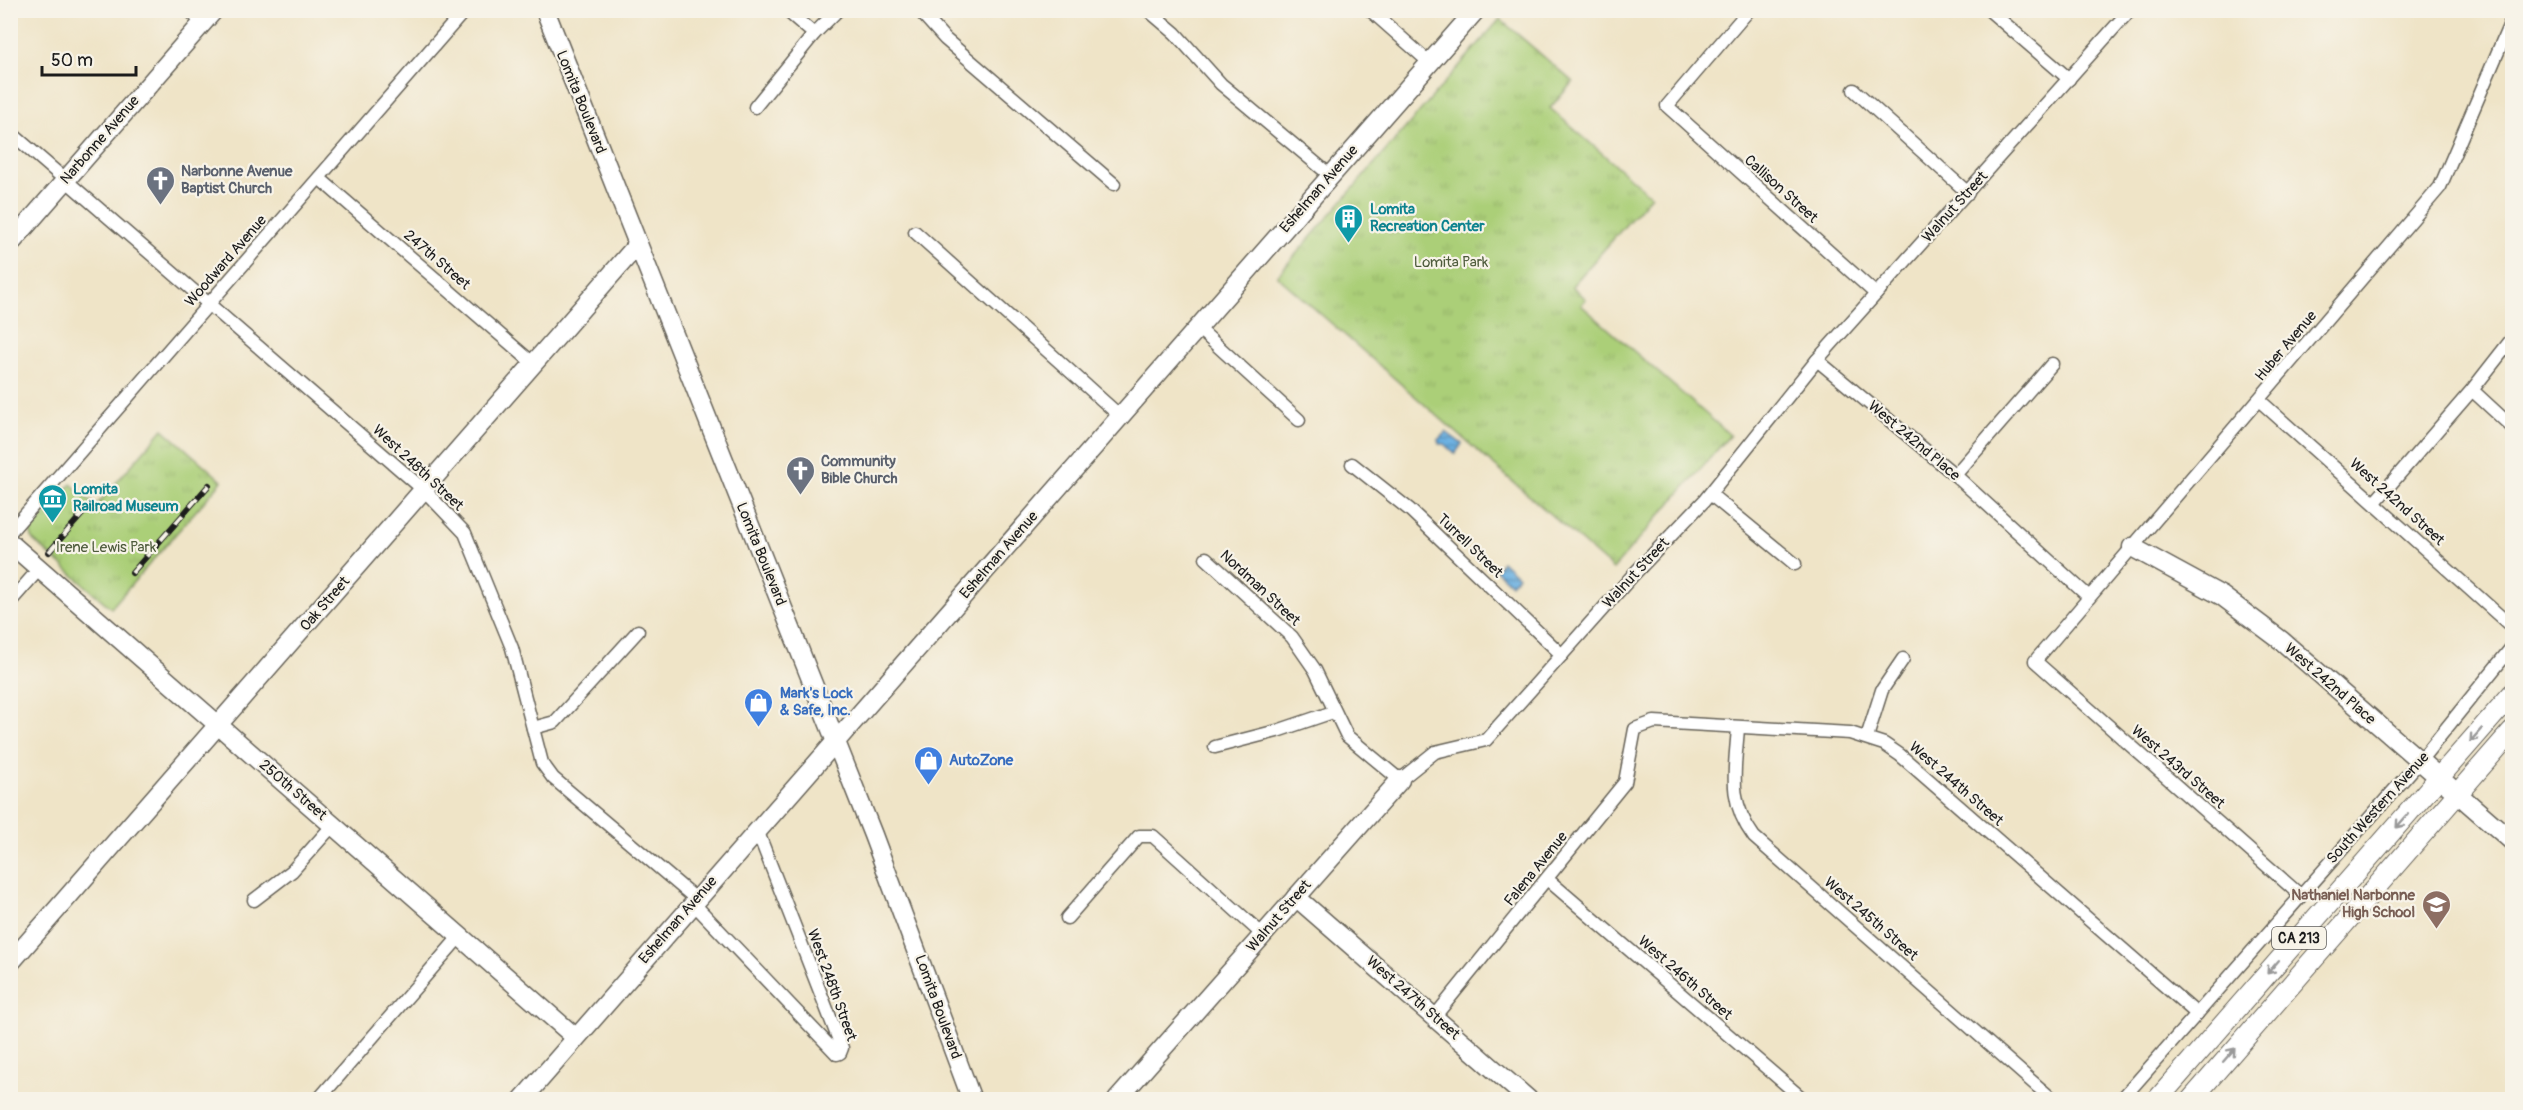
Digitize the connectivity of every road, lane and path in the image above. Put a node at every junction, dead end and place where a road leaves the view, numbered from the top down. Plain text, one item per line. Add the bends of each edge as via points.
1 (189, 10) edge
2 (465, 10) edge
3 (545, 10) edge
4 (786, 10) edge
5 (838, 10) edge
6 (919, 10) edge
7 (1148, 10) edge
8 (1370, 10) edge
9 (1476, 10) edge
10 (1749, 10) edge
11 (1989, 10) edge
12 (2130, 10) edge
13 (208, 17) edge
14 (2512, 20) edge
15 (814, 34) junction
16 (1430, 63) junction
17 (2069, 79) junction
18 (1854, 90) dead end
19 (755, 107) dead end
20 (10, 132) edge
21 (1330, 177) junction
22 (319, 178) junction
23 (65, 180) junction
24 (1114, 184) dead end
25 (1968, 193) junction
26 (915, 232) dead end
27 (10, 244) edge
28 (638, 244) junction
29 (1876, 294) junction
30 (209, 304) junction
31 (1198, 328) junction
32 (2512, 339) edge
33 (1817, 360) junction
34 (2052, 364) dead end
35 (536, 365) junction
36 (2472, 390) junction
37 (2260, 400) junction
38 (1120, 416) junction
39 (1299, 420) dead end
40 (2512, 427) edge
41 (1352, 464) dead end
42 (1955, 476) junction
43 (425, 491) junction
44 (1710, 494) junction
45 (2375, 501) junction
46 (10, 532) edge
47 (10, 543) edge
48 (2132, 547) junction
49 (1206, 558) dead end
50 (1795, 564) dead end
51 (40, 568) junction
52 (2089, 597) junction
53 (10, 602) edge
54 (2512, 627) edge
55 (638, 631) dead end
56 (2512, 647) edge
57 (1562, 655) junction
58 (1903, 658) dead end
59 (2035, 661) joint
60 (2512, 693) edge
61 (1333, 712) junction
62 (219, 725) junction
63 (532, 728) junction
64 (1738, 728) junction
65 (1635, 729) joint
66 (2512, 731) edge
67 (1867, 737) junction
68 (835, 742) junction
69 (1215, 747) dead end
70 (2419, 762) junction
71 (2440, 777) junction
72 (1400, 780) junction
73 (2460, 794) junction
74 (333, 825) junction
75 (757, 830) junction
76 (2512, 841) edge
77 (1547, 879) junction
78 (2300, 895) junction
79 (1296, 897) junction
80 (254, 900) dead end
81 (694, 901) junction
82 (1067, 918) dead end
83 (1263, 935) junction
84 (460, 936) junction
85 (10, 963) edge
86 (2197, 1014) junction
87 (1435, 1016) junction
88 (575, 1037) junction
89 (318, 1100) edge
90 (522, 1100) edge
91 (972, 1100) edge
92 (1117, 1100) edge
93 (1528, 1100) edge
94 (1804, 1100) edge
95 (2053, 1100) edge
96 (2121, 1100) edge
97 (2157, 1100) edge
98 (2191, 1100) edge

1 - 13 street
2 - 22 street, Woodward Avenue
3 - 28 street, Lomita Boulevard
4 - 15 street
5 - 15 street
6 - 24 street via 945,39
7 - 21 street via 1175,33 1221,84
8 - 16 street
9 - 16 street, Eshelman Avenue
10 - 29 street, Callison Street via 1667,106
11 - 17 street
12 - 17 street, Walnut Street
13 - 23 street, Narbonne Avenue
14 - 37 street, Huber Avenue via 2440,187
15 - 19 street
16 - 21 street, Eshelman Avenue
17 - 25 street, Walnut Street
18 - 25 street
20 - 23 street, West 248th Street
21 - 31 street, Eshelman Avenue
22 - 30 street, Woodward Avenue
22 - 35 street, 247th Street
23 - 27 street, Narbonne Avenue
23 - 30 street, West 248th Street
25 - 29 street, Walnut Street
26 - 38 street
28 - 35 street, Oak Street
28 - 68 street, Lomita Boulevard
29 - 33 street, Walnut Street
30 - 43 street, West 248th Street
30 - 46 street, Woodward Avenue
31 - 38 street, Eshelman Avenue
31 - 39 street
32 - 36 street
33 - 42 street, West 242nd Place
33 - 44 street, Walnut Street
34 - 42 street
35 - 43 street, Oak Street
36 - 40 street
36 - 45 street
37 - 45 street, West 242nd Street
37 - 48 street, Huber Avenue
38 - 68 street, Eshelman Avenue
41 - 57 street, Turrell Street via 1410,510
42 - 52 street, West 242nd Place
43 - 62 street, Oak Street
43 - 63 street, West 248th Street via 465,533 512,648
44 - 50 street
44 - 57 street, Walnut Street
45 - 54 street, West 242nd Street
47 - 51 street, 250th Street
48 - 52 street, Huber Avenue
48 - 70 street, West 242nd Place via 2222,596 2282,641
49 - 61 street, Nordman Street via 1292,637 1315,670
51 - 53 street
51 - 62 street, 250th Street
52 - 59 street, Huber Avenue
55 - 63 street via 555,722
56 - 70 street, South Western Avenue
57 - 72 street, Walnut Street via 1486,740 1435,752
58 - 67 street via 1882,690
59 - 78 street, West 243rd Street
60 -> 71 main road, South Western Avenue / CA 213
61 - 69 street
61 - 72 street, Nordman Street via 1347,736
62 - 74 street, 250th Street
62 - 85 street, Oak Street
63 - 81 street, West 248th Street via 542,764 553,778
64 - 65 street, West 244th Street via 1654,722
64 - 67 street, West 244th Street
64 - 95 street, West 245th Street via 1733,792 1754,837
65 - 77 street, Falena Avenue via 1625,782
66 - 73 main road, CA 213
67 - 86 street, West 244th Street via 1900,754
68 - 75 street, Eshelman Avenue
68 - 91 street, Lomita Boulevard
70 - 71 street, West 242nd Place
70 - 78 street, South Western Avenue
71 - 73 street, West 242nd Place
71 -> 97 main road, South Western Avenue / CA 213
72 - 79 street, Walnut Street
73 - 76 street, West 242nd Place
98 -> 73 main road, CA 213
74 - 80 street via 292,872
74 - 84 street, 250th Street
75 - 81 street, Eshelman Avenue
75 - 81 street, West 248th Street via 842,1048 840,1053
77 - 87 street, Falena Avenue
77 - 94 street, West 246th Street
78 - 86 street, South Western Avenue
79 - 83 street, Walnut Street
79 - 87 street, West 247th Street
81 - 88 street, Eshelman Avenue
82 - 83 street via 1139,836 1153,836
83 - 92 street, Walnut Street
84 - 88 street, 250th Street
84 - 89 street
86 - 96 street, South Western Avenue
87 - 93 street, West 247th Street
88 - 90 street, Eshelman Avenue

